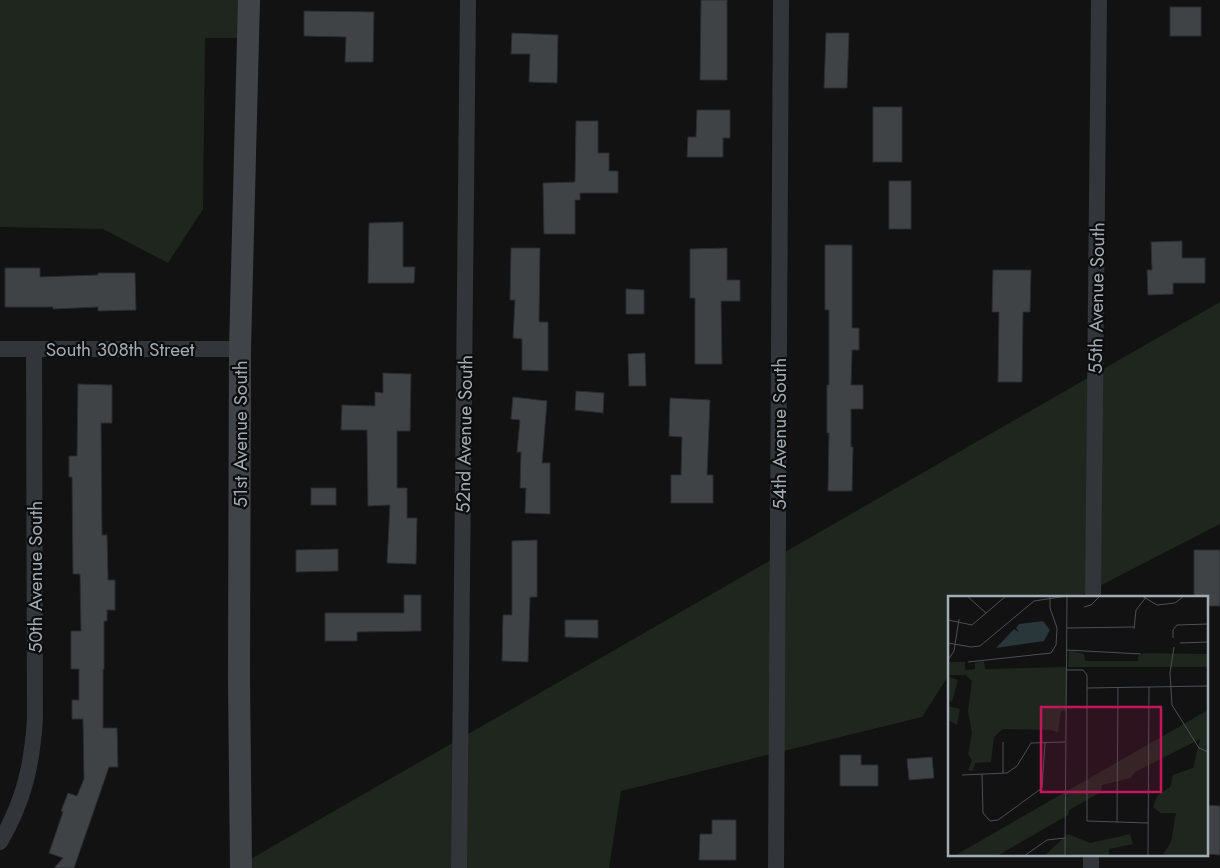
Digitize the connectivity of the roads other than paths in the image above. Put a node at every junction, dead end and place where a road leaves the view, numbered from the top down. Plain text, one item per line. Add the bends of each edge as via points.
1 (249, 0) edge
2 (468, 0) edge
3 (781, 0) edge
4 (1099, 0) edge
5 (0, 349) edge
6 (34, 349) junction
7 (240, 349) junction
8 (1093, 596) edge
9 (0, 842) edge
10 (241, 868) edge
11 (459, 868) edge
12 (776, 868) edge

1 - 7 main road, 51st Avenue South
2 - 11 street, 52nd Avenue South
3 - 12 street, 54th Avenue South
4 - 8 street, 55th Avenue South
5 - 6 street, South 308th Street
6 - 7 street, South 308th Street
6 - 9 street, 50th Avenue South via 36,719 27,781 20,803
7 - 10 main road, 51st Avenue South

